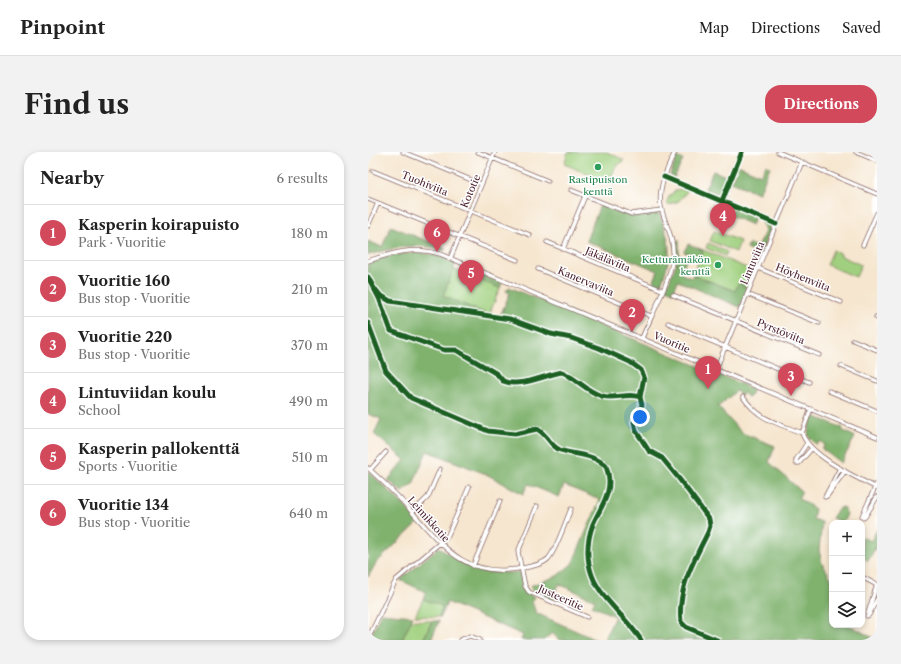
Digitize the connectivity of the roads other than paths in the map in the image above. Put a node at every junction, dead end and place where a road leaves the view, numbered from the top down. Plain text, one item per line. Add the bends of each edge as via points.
1 (403, 152) edge
2 (478, 152) edge
3 (495, 152) edge
4 (675, 152) edge
5 (778, 152) edge
6 (856, 152) edge
7 (492, 158) junction
8 (877, 161) edge
9 (802, 162) junction
10 (373, 170) dead end
11 (548, 181) dead end
12 (481, 184) junction
13 (572, 190) dead end
14 (877, 194) edge
15 (585, 196) junction
16 (368, 199) edge
17 (378, 204) junction
18 (662, 210) junction
19 (470, 211) junction
20 (877, 212) edge
21 (368, 226) edge
22 (530, 235) dead end
23 (459, 237) junction
24 (547, 242) dead end
25 (863, 245) dead end
26 (563, 249) junction
27 (450, 259) junction
28 (517, 260) dead end
29 (368, 261) edge
30 (758, 268) junction
31 (538, 269) dead end
32 (662, 290) junction
33 (747, 294) junction
34 (673, 295) dead end
35 (841, 302) dead end
36 (651, 316) junction
37 (736, 321) junction
38 (668, 323) dead end
39 (819, 323) dead end
40 (642, 338) junction
41 (853, 340) dead end
42 (726, 348) junction
43 (877, 350) edge
44 (819, 355) dead end
45 (841, 366) dead end
46 (716, 369) junction
47 (877, 380) edge
48 (809, 382) dead end
49 (829, 391) dead end
50 (743, 397) dead end
51 (811, 409) junction
52 (877, 411) edge
53 (802, 433) junction
54 (877, 436) edge
55 (807, 443) junction
56 (812, 448) junction
57 (386, 452) dead end
58 (840, 468) junction
59 (369, 469) edge
60 (440, 469) dead end
61 (845, 471) junction
62 (877, 483) edge
63 (469, 488) dead end
64 (876, 488) edge
65 (877, 497) edge
66 (500, 501) dead end
67 (537, 506) dead end
68 (571, 509) dead end
69 (413, 512) junction
70 (439, 543) junction
71 (473, 566) junction
72 (521, 568) junction
73 (865, 578) edge
74 (877, 584) edge
75 (877, 600) edge
76 (587, 617) dead end
77 (368, 639) edge
78 (460, 640) edge
79 (480, 640) edge

1 - 12 street
2 - 7 street
3 - 7 street, Kototie
4 - 18 street via 662,185
5 - 9 street
6 - 8 street
7 - 11 street
7 - 12 street, Kototie
9 - 14 street
9 - 30 street, Lintuviita
10 - 19 street, Tuohiviita
12 - 19 street, Kototie
13 - 15 street
15 - 18 street via 631,214
15 - 26 street
16 - 17 street
17 - 21 street
17 - 23 street
18 - 32 street via 673,254 671,268
19 - 22 street, Tuohiviita
19 - 23 street, Kototie
20 - 25 street
23 - 27 street, Kototie
23 - 28 street
24 - 26 street, Jäkäläviita
26 - 32 street, Jäkäläviita
27 - 29 street, Vuoritie via 419,250 398,252
27 - 40 street, Vuoritie
30 - 33 street, Lintuviita
30 - 35 street, Höyhenviita
31 - 36 street, Kanervaviita
32 - 36 street
33 - 37 street, Lintuviita
33 - 39 street
34 - 37 street, Pyrstöviita
36 - 40 street
37 - 42 street, Lintuviita
37 - 44 street, Pyrstöviita
38 - 42 street
40 - 46 street, Vuoritie
41 - 43 street
42 - 46 street, Lintuviita
42 - 48 street
45 - 47 street
46 - 51 street, Vuoritie
49 - 52 street
50 - 53 street via 760,416
51 - 53 street
51 - 54 street, Vuoritie
53 - 55 street
55 - 56 street
55 - 56 street via 796,463 799,463
56 - 58 street
57 - 59 street
58 - 61 street
58 - 61 street via 824,497
59 - 69 street, Leimikkotie
60 - 69 street via 424,502
61 - 64 street
62 - 64 street
63 - 70 street via 451,531
64 - 65 street via 863,518
66 - 71 street
67 - 72 street, Justeeritie via 519,548
68 - 72 street, Leimikkotie via 549,558 534,566
69 - 70 street, Leimikkotie
70 - 71 street, Leimikkotie via 448,552
70 - 77 street via 396,580
71 - 72 street, Leimikkotie via 498,570
72 - 76 street, Justeeritie via 529,592
73 - 74 street
74 - 75 street via 867,616
78 - 79 street via 470,636

